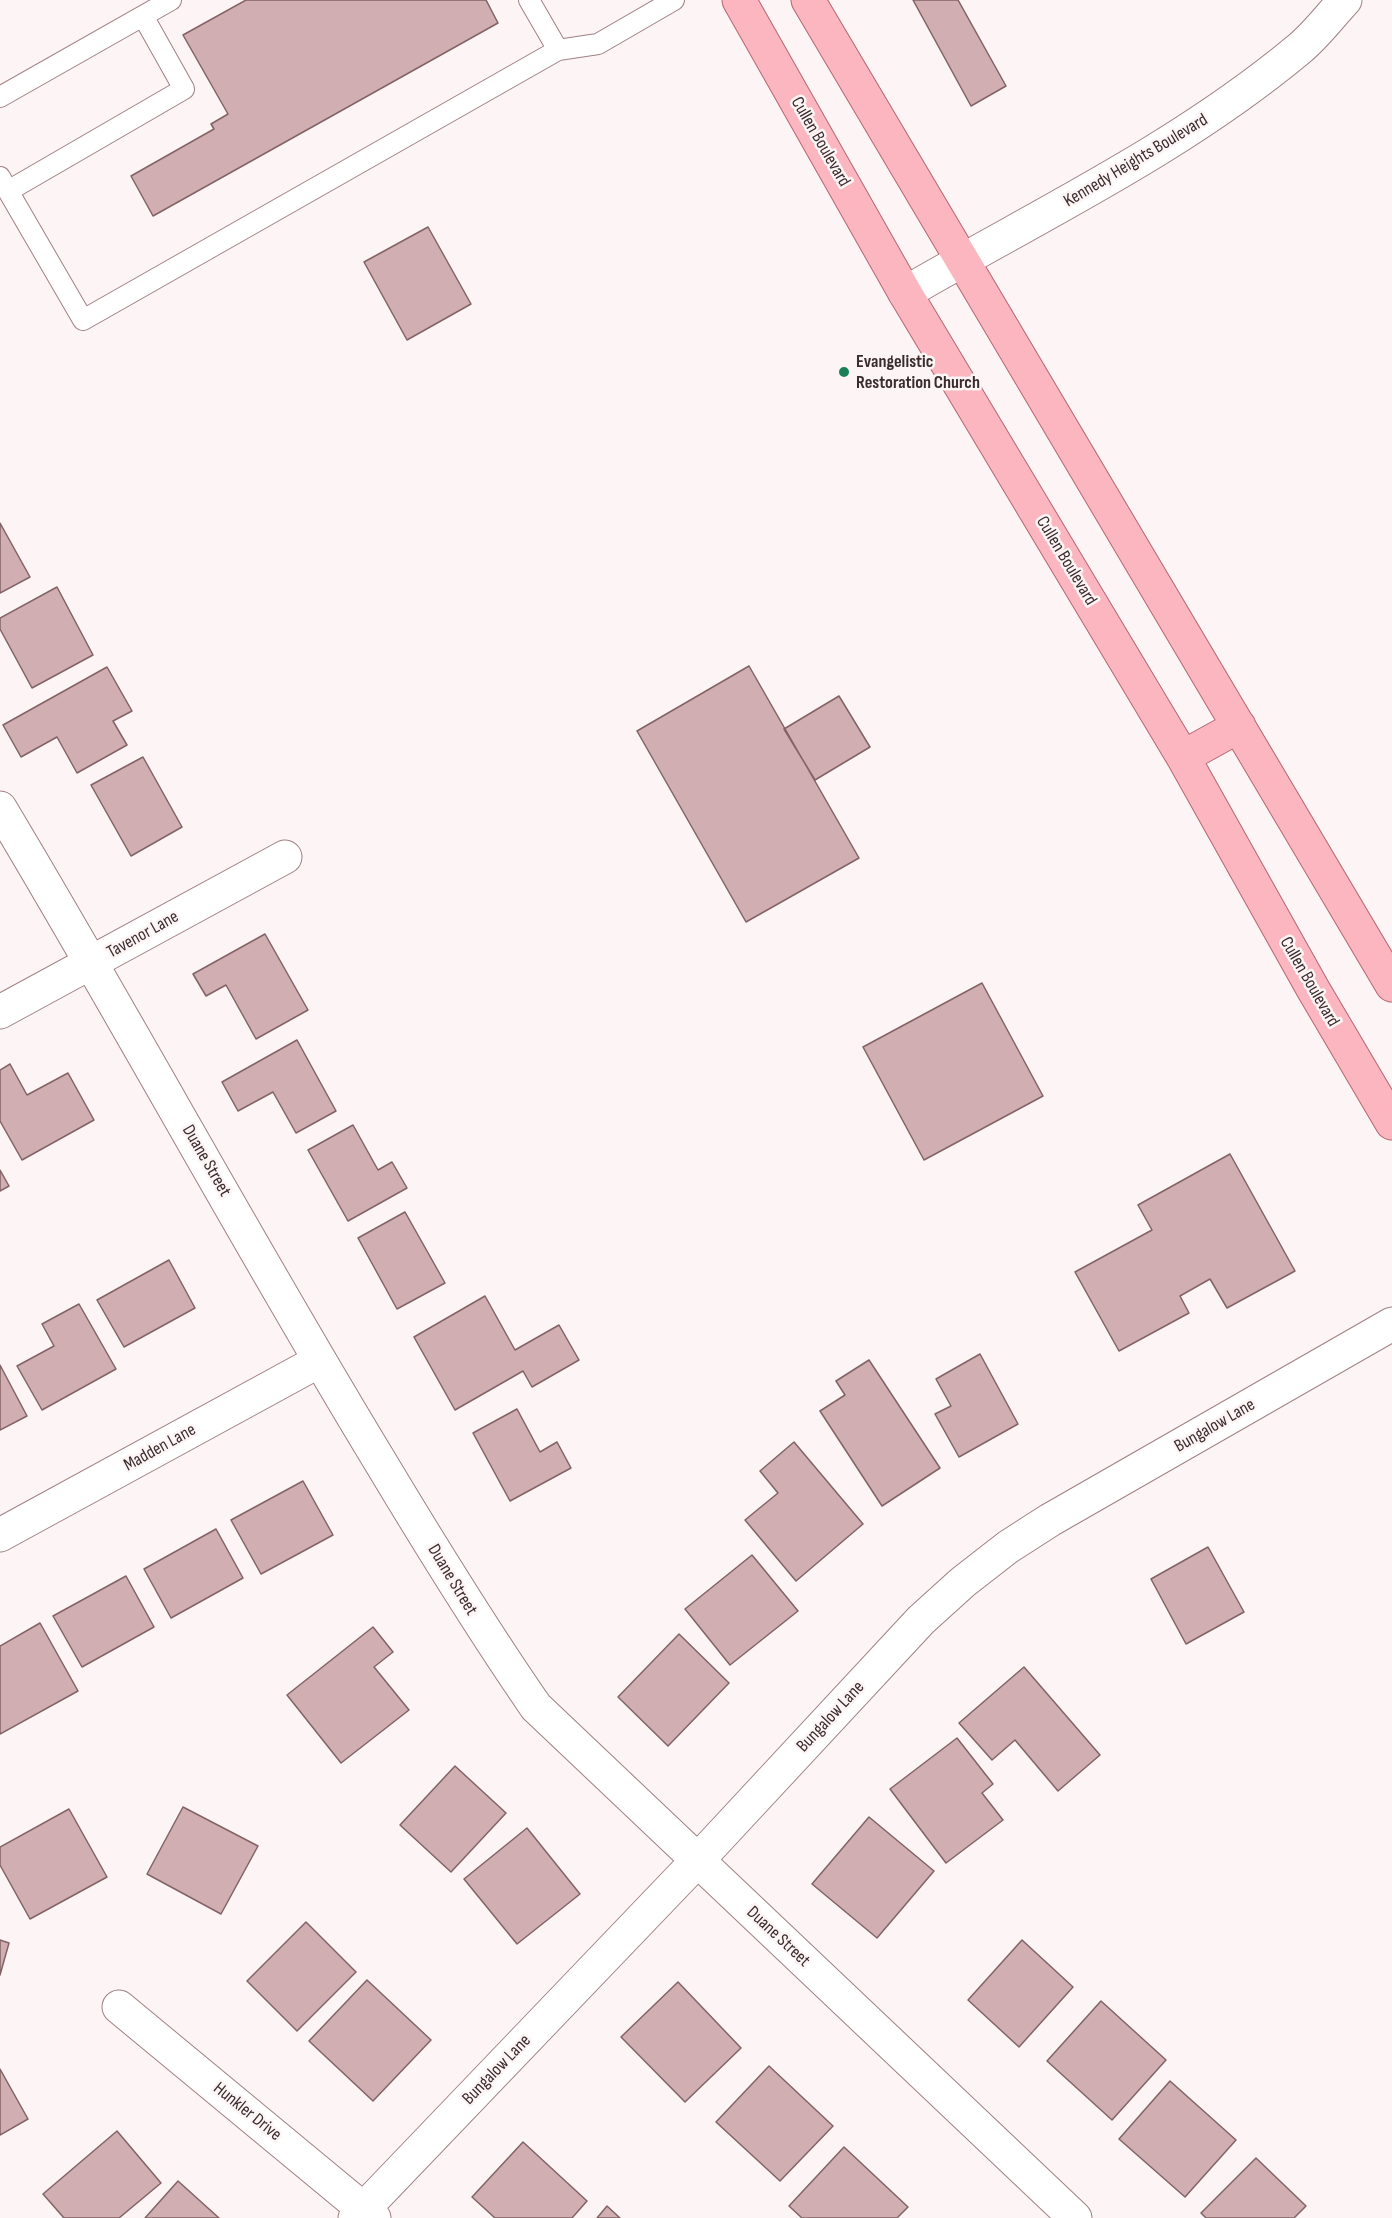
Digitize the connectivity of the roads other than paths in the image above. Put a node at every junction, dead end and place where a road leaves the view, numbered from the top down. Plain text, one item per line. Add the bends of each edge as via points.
1 (171, 0) edge
2 (529, 0) edge
3 (674, 0) edge
4 (740, 0) edge
5 (807, 0) edge
6 (1345, 0) edge
7 (144, 16) junction
8 (558, 50) junction
9 (0, 97) edge
10 (4, 184) edge
11 (962, 260) junction
12 (905, 293) junction
13 (1239, 726) junction
14 (1183, 757) junction
15 (0, 808) edge
16 (285, 857) dead end
17 (92, 962) junction
18 (1392, 985) edge
19 (0, 1012) edge
20 (1392, 1123) edge
21 (1392, 1324) edge
22 (319, 1361) junction
23 (0, 1535) edge
24 (697, 1862) junction
25 (119, 2007) dead end
26 (364, 2215) edge
27 (1075, 2218) edge

1 - 7 lane
2 - 8 lane
3 - 8 lane via 598,44
4 - 12 main road, Cullen Boulevard
5 - 11 main road
6 - 11 street, Kennedy Heights Boulevard via 1300,48 1201,124
7 - 9 lane
7 - 10 lane via 184,89
8 - 10 lane via 83,320
11 - 12 street, Kennedy Heights Boulevard
11 - 13 main road
12 - 14 main road, Cullen Boulevard
13 - 14 main road
13 - 18 main road
14 - 20 main road, Cullen Boulevard
15 - 17 street, Duane Street
16 - 17 street, Tavenor Lane
17 - 19 street, Tavenor Lane
17 - 22 street, Duane Street
21 - 24 street, Bungalow Lane via 1050,1520 999,1554 921,1620
22 - 23 street, Madden Lane
22 - 24 street, Duane Street via 482,1629 536,1707
24 - 26 street, Bungalow Lane
24 - 27 street, Duane Street
25 - 26 street, Hunkler Drive

